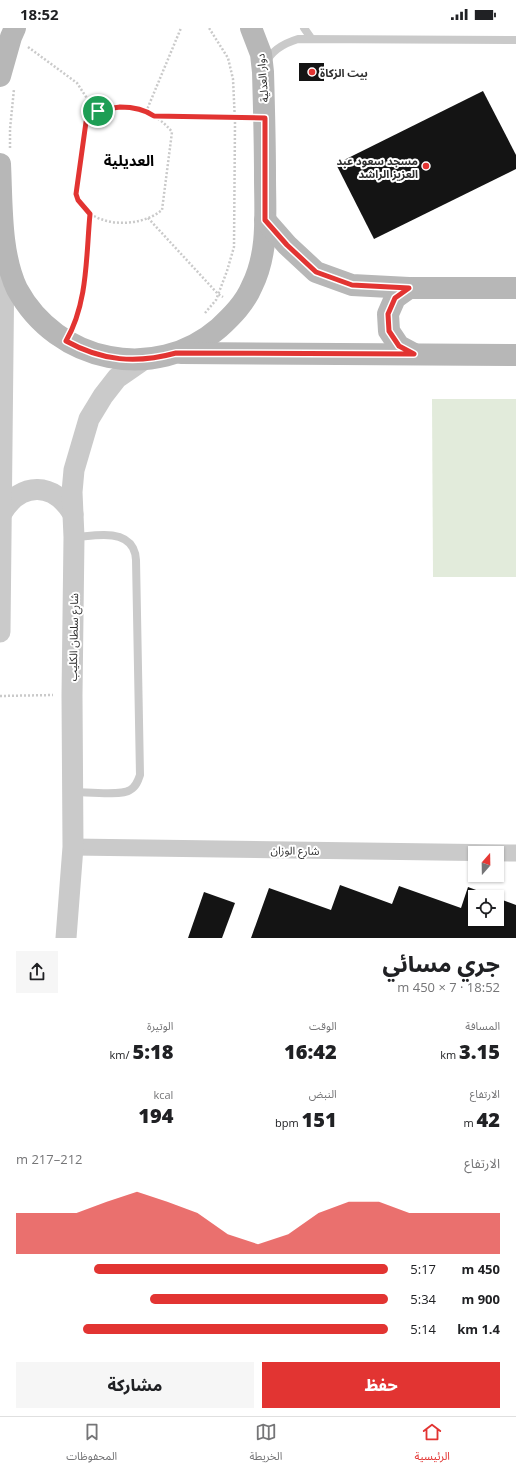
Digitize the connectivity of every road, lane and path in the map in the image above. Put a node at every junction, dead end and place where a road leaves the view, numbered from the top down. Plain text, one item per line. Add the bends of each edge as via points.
1 (181, 28) edge
2 (209, 28) edge
3 (251, 28) edge
4 (262, 28) edge
5 (304, 28) edge
6 (13, 32) edge
7 (311, 38) junction
8 (516, 40) edge
9 (262, 63) junction
10 (7, 80) edge
11 (98, 111) junction
12 (146, 112) junction
13 (154, 116) junction
14 (235, 118) junction
15 (265, 118) junction
16 (5, 158) edge
17 (90, 214) junction
18 (148, 218) junction
19 (265, 220) junction
20 (4, 247) junction
21 (409, 288) junction
22 (516, 288) edge
23 (218, 294) junction
24 (238, 307) junction
25 (202, 316) dead end
26 (66, 341) junction
27 (176, 353) junction
28 (414, 354) junction
29 (516, 355) edge
30 (143, 360) junction
31 (2, 513) junction
32 (73, 514) junction
33 (74, 537) junction
34 (0, 600) edge
35 (0, 632) edge
36 (72, 695) junction
37 (0, 696) edge
38 (73, 792) junction
39 (73, 847) junction
40 (516, 853) edge
41 (66, 938) edge

1 - 12 path
2 - 14 path via 228,58 233,79
3 - 9 main road, دوار العدلية
4 - 9 street
5 - 7 lane
6 - 10 main road
6 - 11 path via 36,53 77,83
7 - 8 lane
7 - 9 lane via 286,43
9 - 15 main road, دوار العدلية
10 - 16 path via 10,129
11 - 12 path via 129,107
11 - 17 path via 86,122 76,194
12 - 13 path
13 - 14 path
13 - 18 path via 172,132 162,210
14 - 15 path
14 - 23 path via 234,246
15 - 19 main road, دوار العدلية
16 - 20 main road, دوار العدلية
17 - 18 path via 111,222 122,223
17 - 26 path via 80,306
18 - 23 path
19 - 21 main road via 316,272 352,285
19 - 24 main road, دوار العدلية via 263,254 252,286
20 - 26 main road, دوار العدلية via 17,289 28,307 43,324
20 - 31 street
21 - 22 main road
21 - 28 main road via 395,298 388,314 389,331 399,346
23 - 24 path
23 - 25 path
24 - 27 main road, دوار العدلية via 233,315 207,338
26 - 30 main road, دوار العدلية via 100,356
27 - 28 main road
27 - 30 main road, دوار العدلية
28 - 29 main road
30 - 32 street, شارع سلطان الكليب via 117,378 89,419 74,470
31 - 32 street via 16,496 38,489 59,496
31 - 34 street
32 - 33 street, شارع سلطان الكليب
33 - 36 street, شارع سلطان الكليب
33 - 38 lane via 119,536 129,542 134,549 140,775 138,782 129,791
34 - 35 street
36 - 37 path
36 - 38 street, شارع سلطان الكليب
38 - 39 street, شارع سلطان الكليب
39 - 40 street, شارع الوزان
39 - 41 street, شارع سلطان الكليب

